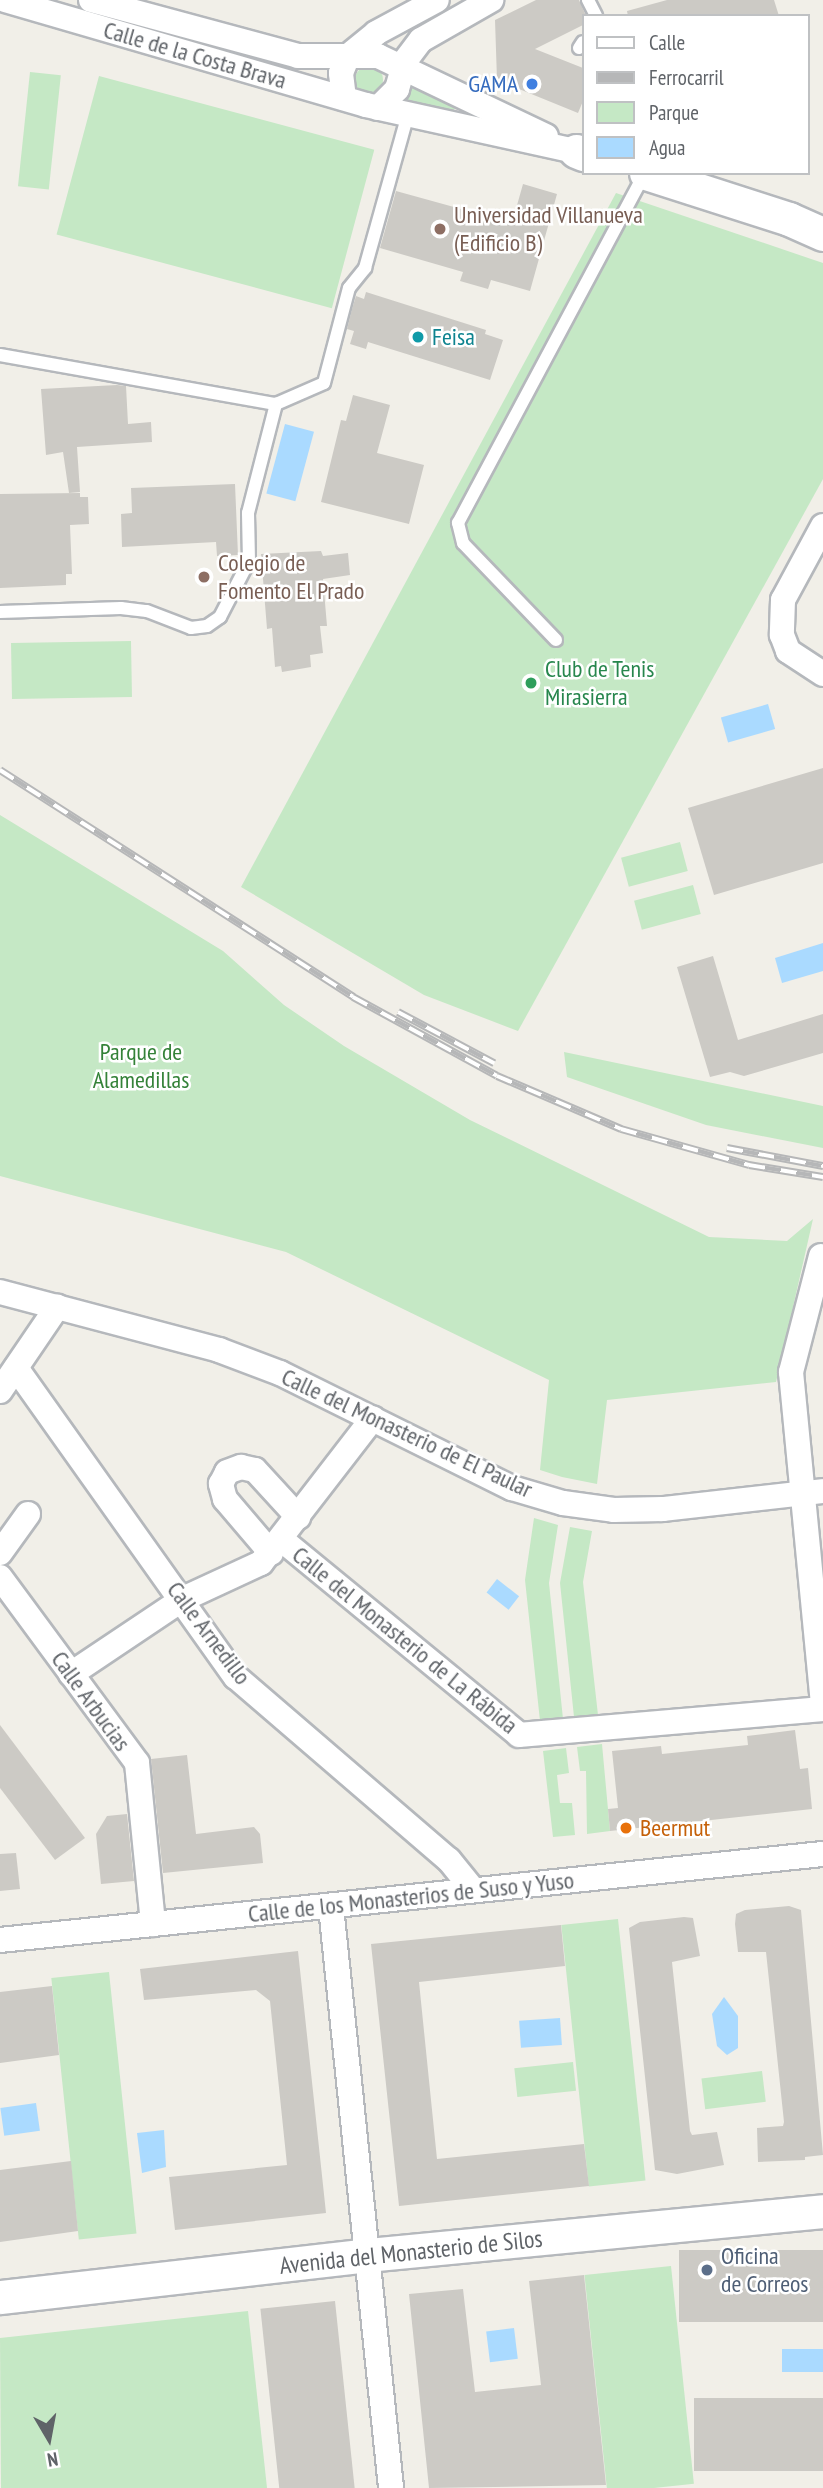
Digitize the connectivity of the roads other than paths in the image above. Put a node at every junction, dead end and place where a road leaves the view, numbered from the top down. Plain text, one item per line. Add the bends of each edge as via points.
1 (5, 0) edge
2 (90, 0) edge
3 (437, 0) edge
4 (491, 0) edge
5 (348, 56) junction
6 (403, 66) junction
7 (344, 98) junction
8 (378, 108) junction
9 (408, 114) junction
10 (580, 153) edge
11 (644, 175) edge
12 (651, 175) edge
13 (823, 234) edge
14 (0, 355) edge
15 (276, 404) junction
16 (823, 526) edge
17 (0, 612) edge
18 (556, 640) dead end
19 (823, 674) edge
20 (821, 1256) dead end
21 (0, 1292) edge
22 (57, 1307) junction
23 (16, 1368) junction
24 (0, 1391) edge
25 (373, 1418) junction
26 (812, 1492) edge
27 (28, 1514) dead end
28 (298, 1517) junction
29 (276, 1547) junction
30 (0, 1553) edge
31 (0, 1577) edge
32 (183, 1600) junction
33 (71, 1674) junction
34 (823, 1708) edge
35 (823, 1854) edge
36 (473, 1890) junction
37 (331, 1907) junction
38 (153, 1924) junction
39 (0, 1940) edge
40 (823, 2211) edge
41 (368, 2255) junction
42 (0, 2297) edge
43 (391, 2488) edge

1 - 7 street, Calle de la Costa Brava
2 - 5 street, Calle de la Costa Brava via 298,57
3 - 5 street via 376,33
4 - 6 street via 421,40
5 - 6 street, Calle de la Costa Brava via 378,56
5 - 7 street via 341,73
6 - 8 street via 397,89
6 - 10 street, Calle de la Costa Brava
7 - 8 street, Calle de la Costa Brava
8 - 9 street, Calle de la Costa Brava
9 - 10 street, Calle de la Costa Brava
9 - 15 lane via 365,268 349,288 324,383
11 - 18 lane via 458,523 463,543
12 - 13 street
14 - 15 lane
15 - 17 lane via 248,513 249,561 220,617 207,626 191,628 147,611 121,608
16 - 19 street via 783,600 782,635 788,651
20 - 26 street via 791,1372
21 - 22 street, Calle del Monasterio de El Paular
22 - 23 street
22 - 25 street, Calle del Monasterio de El Paular via 219,1350 280,1373
23 - 24 street
23 - 32 street, Calle Arnedillo
25 - 26 street, Calle del Monasterio de El Paular via 512,1488 563,1503 614,1510 663,1509
25 - 28 street
26 - 34 street
27 - 30 street
28 - 29 street
28 - 29 street, Calle del Monasterio de La Rábida via 255,1470 242,1467 227,1472 221,1484 225,1499
29 - 32 street via 261,1563
29 - 34 street, Calle del Monasterio de La Rábida via 519,1735
31 - 33 street, Calle Arbucias
32 - 33 street
32 - 36 street, Calle Arnedillo via 236,1676 449,1860
33 - 38 street, Calle Arbucias via 137,1763
35 - 36 street, Calle de los Monasterios de Suso y Yuso
36 - 37 street, Calle de los Monasterios de Suso y Yuso
37 - 38 street, Calle de los Monasterios de Suso y Yuso
37 - 41 street
38 - 39 street, Calle de los Monasterios de Suso y Yuso
40 - 41 street, Avenida del Monasterio de Silos
41 - 42 street, Avenida del Monasterio de Silos
41 - 43 street

